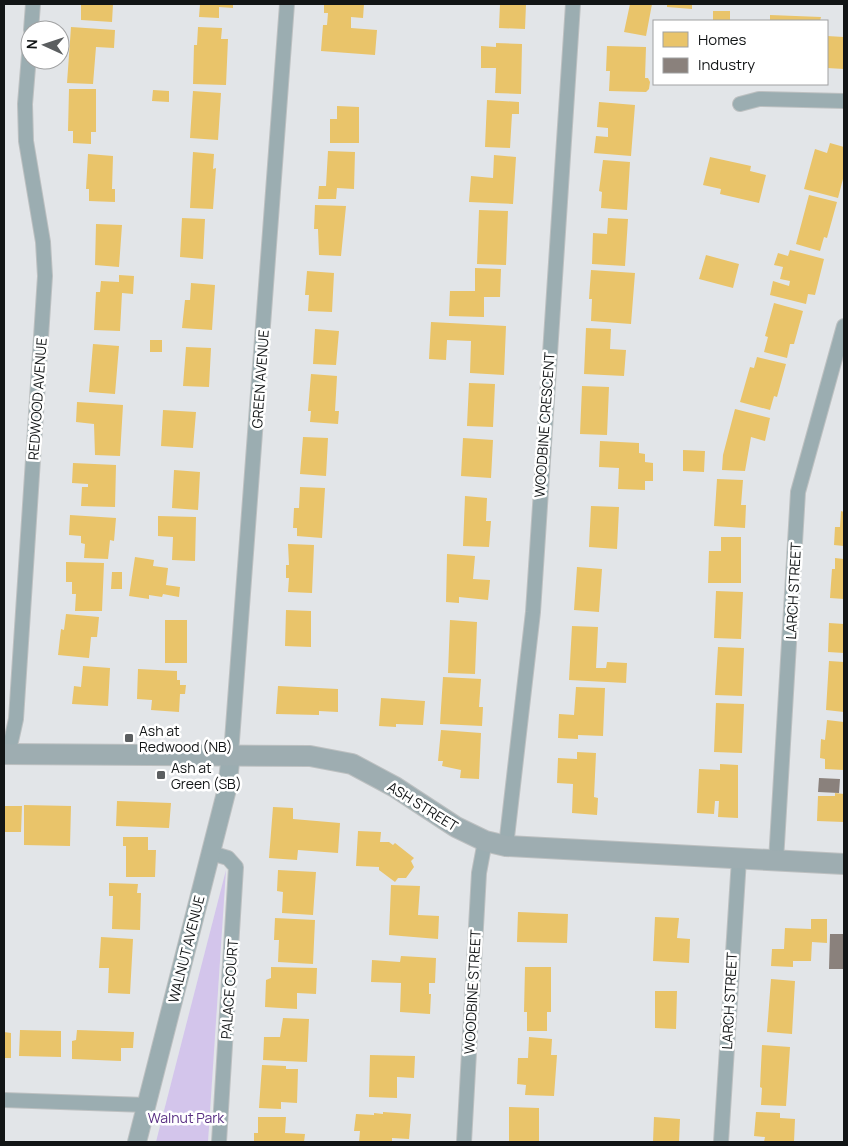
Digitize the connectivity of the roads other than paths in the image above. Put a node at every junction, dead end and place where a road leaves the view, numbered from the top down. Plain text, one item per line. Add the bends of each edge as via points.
1 (33, 4) edge
2 (287, 4) edge
3 (572, 4) edge
4 (32, 20) edge
5 (28, 70) edge
6 (844, 101) edge
7 (740, 104) dead end
8 (844, 326) edge
9 (6, 754) edge
10 (231, 754) junction
11 (485, 841) junction
12 (506, 846) junction
13 (211, 853) junction
14 (739, 859) junction
15 (776, 861) junction
16 (844, 864) edge
17 (4, 1100) edge
18 (146, 1104) junction
19 (136, 1142) edge
20 (219, 1142) edge
21 (464, 1142) edge
22 (721, 1142) edge

1 - 4 street
2 - 10 street, GREEN AVENUE
3 - 12 street, WOODBINE CRESCENT via 533,612
5 - 9 street, REDWOOD AVENUE via 26,141 45,276 16,719
6 - 7 street via 759,99
8 - 15 street, LARCH STREET via 798,492
9 - 10 main road, ASH STREET
10 - 11 main road, ASH STREET via 310,756 352,764
10 - 13 street, WALNUT AVENUE via 227,789
11 - 12 main road, ASH STREET
11 - 21 street, WOODBINE STREET via 479,873
12 - 14 main road, ASH STREET
13 - 18 street, WALNUT AVENUE
13 - 20 street, PALACE COURT via 228,858 236,866
14 - 15 main road, ASH STREET
14 - 22 street, LARCH STREET
15 - 16 main road, ASH STREET
17 - 18 street
18 - 19 street, WALNUT AVENUE

